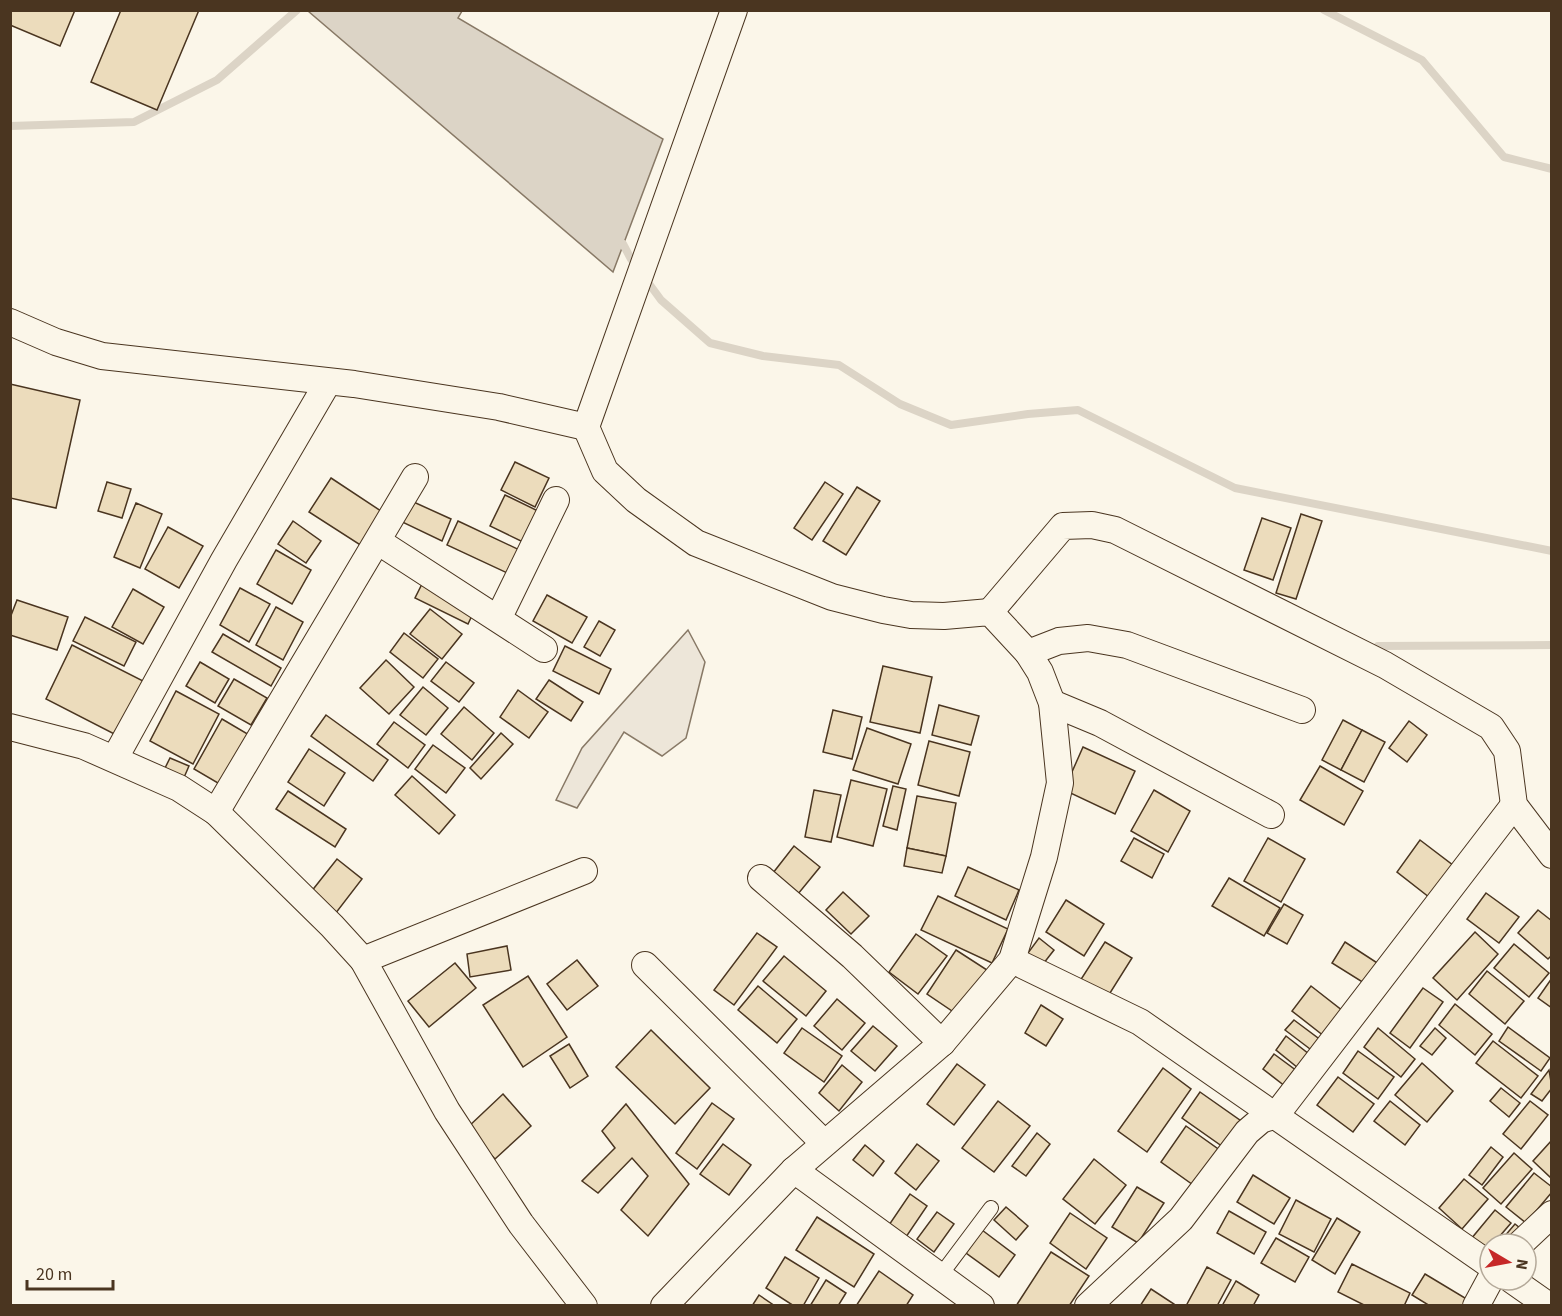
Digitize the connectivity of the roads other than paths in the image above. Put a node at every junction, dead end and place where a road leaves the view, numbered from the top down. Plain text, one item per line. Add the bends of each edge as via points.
1 (734, 10) edge
2 (10, 322) edge
3 (328, 382) junction
4 (586, 427) junction
5 (415, 477) dead end
6 (556, 500) dead end
7 (379, 542) junction
8 (990, 612) junction
9 (498, 617) junction
10 (544, 649) dead end
11 (1028, 653) junction
12 (1052, 702) junction
13 (1302, 710) dead end
14 (10, 727) edge
15 (115, 758) junction
16 (1514, 805) junction
17 (216, 812) junction
18 (1271, 815) dead end
19 (1551, 855) edge
20 (584, 871) dead end
21 (761, 878) dead end
22 (363, 960) junction
23 (1012, 960) junction
24 (645, 965) dead end
25 (942, 1043) junction
26 (1276, 1115) junction
27 (824, 1143) junction
28 (794, 1170) junction
29 (991, 1208) dead end
30 (1551, 1214) edge
31 (1532, 1232) edge
32 (1478, 1257) edge
33 (940, 1276) junction
34 (1530, 1292) edge
35 (584, 1305) edge
36 (664, 1305) edge
37 (981, 1305) edge
38 (1088, 1305) edge
39 (1549, 1305) edge

1 - 4 street
2 - 3 street via 102,356
3 - 4 street via 499,407
3 - 15 street
4 - 8 street via 605,471 636,501 696,543 832,597 883,610 944,616
5 - 7 street
6 - 9 street
7 - 9 street
7 - 17 street
8 - 11 street
8 - 16 street via 1062,526 1092,525 1115,530 1385,665 1491,727 1507,750
9 - 10 street
11 - 12 street
11 - 13 street via 1059,641 1088,638 1127,645
12 - 18 street via 1100,723
12 - 23 street via 1059,783 1044,857
14 - 15 street
15 - 17 street via 179,788
16 - 19 street
16 - 26 street
17 - 22 street
20 - 22 street
21 - 25 street via 852,956
22 - 35 street via 447,1111 521,1224
23 - 25 street
23 - 26 street via 1140,1022
24 - 27 street
25 - 27 street
26 - 32 street
26 - 38 street via 1247,1132 1174,1227
27 - 28 street
28 - 33 street
28 - 36 street
29 - 33 lane
30 - 31 street
33 - 37 street
34 - 39 street

